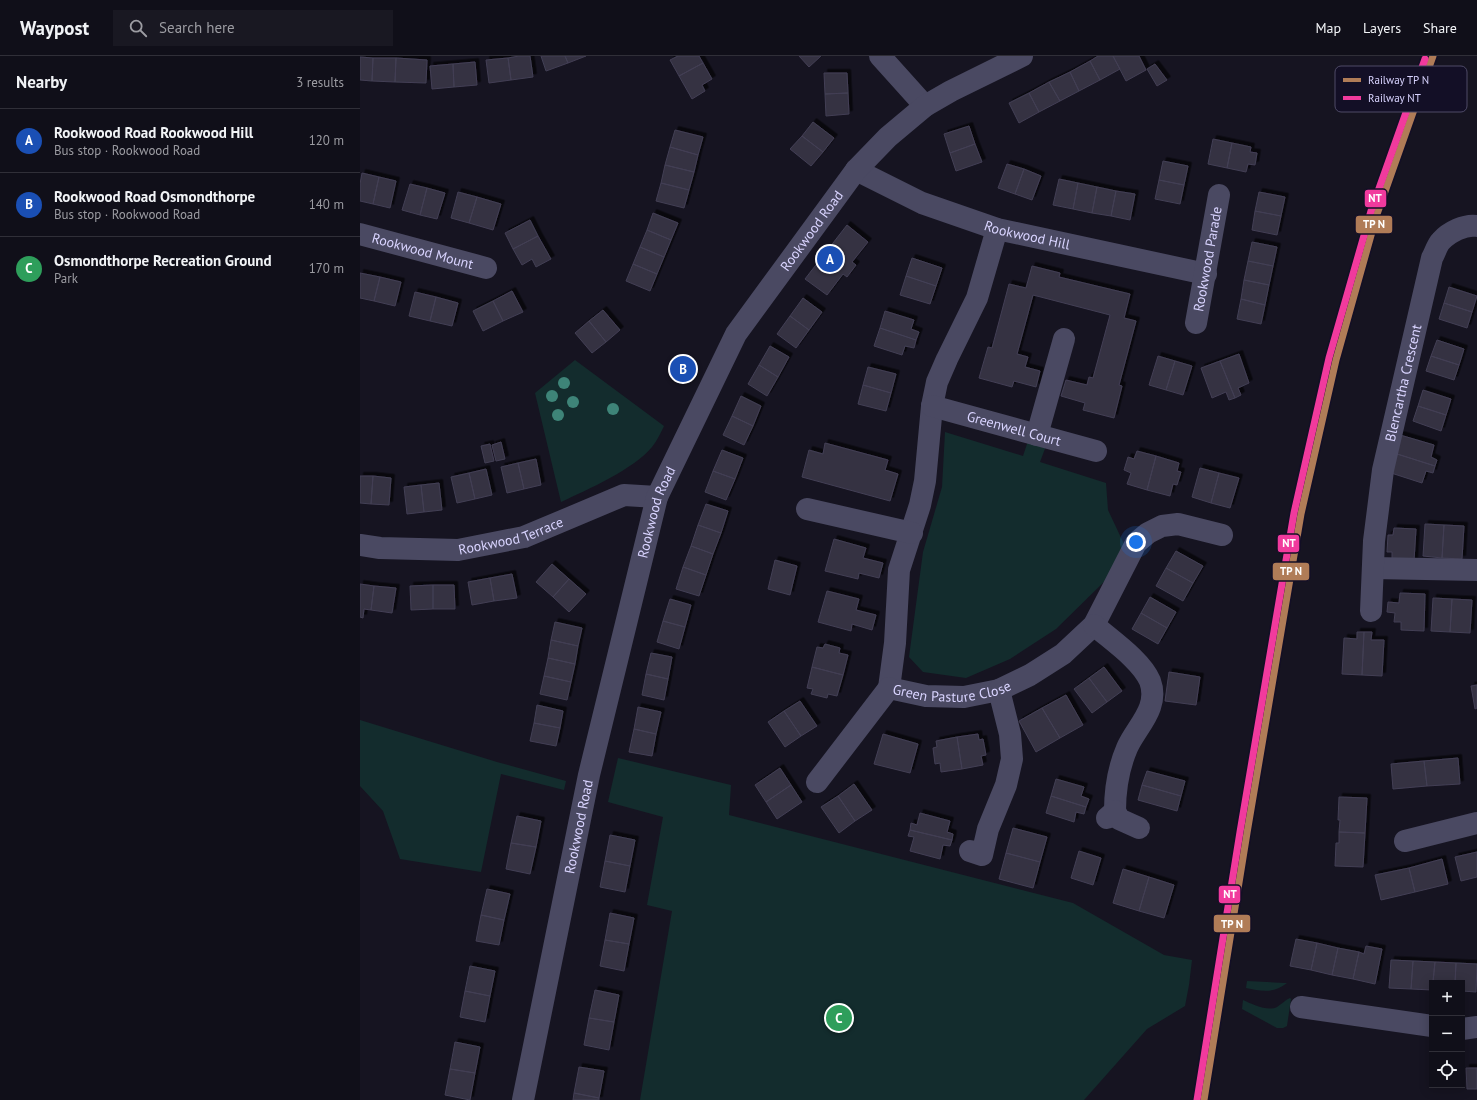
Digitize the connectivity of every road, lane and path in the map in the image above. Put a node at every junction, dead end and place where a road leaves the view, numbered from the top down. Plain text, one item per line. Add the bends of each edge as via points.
1 (880, 56) edge
2 (1022, 56) edge
3 (925, 106) junction
4 (856, 170) junction
5 (1219, 195) dead end
6 (1477, 226) edge
7 (997, 229) junction
8 (360, 234) edge
9 (486, 268) dead end
10 (1206, 274) junction
11 (1196, 323) dead end
12 (1064, 339) dead end
13 (932, 406) junction
14 (1038, 435) junction
15 (1096, 451) dead end
16 (657, 497) junction
17 (807, 509) dead end
18 (912, 533) junction
19 (1222, 535) dead end
20 (360, 545) edge
21 (1373, 568) junction
22 (1477, 570) edge
23 (1371, 611) dead end
24 (1094, 625) junction
25 (889, 688) junction
26 (999, 690) junction
27 (817, 782) dead end
28 (1477, 823) edge
29 (1139, 828) dead end
30 (1405, 841) dead end
31 (970, 851) dead end
32 (1301, 1007) dead end
33 (1429, 1026) edge
34 (1477, 1028) edge
35 (1465, 1029) edge
36 (524, 1100) edge

1 - 3 street
2 - 3 street, Rookwood Road
3 - 4 street, Rookwood Road via 888,137
4 - 7 street, Rookwood Hill via 922,203
4 - 16 street, Rookwood Road via 736,334
5 - 10 street, Rookwood Parade
6 - 21 street, Blencartha Crescent via 1455,230 1441,241 1432,258 1384,470 1374,541
7 - 10 street, Rookwood Hill
7 - 13 street, Green Pasture Close via 977,298 937,382
8 - 9 street, Rookwood Mount
10 - 11 street, Rookwood Parade
12 - 14 street
13 - 14 street, Greenwell Court
13 - 18 street, Green Pasture Close via 925,481
14 - 15 street, Greenwell Court
16 - 20 street, Rookwood Terrace via 624,495 524,537 458,550
16 - 36 street, Rookwood Road via 589,775
17 - 18 street
18 - 25 street, Green Pasture Close via 899,570 895,643
19 - 24 street, Green Pasture Close via 1178,524 1162,526 1148,533 1136,543
21 - 22 street
21 - 23 street, Blencartha Crescent
24 - 26 street, Green Pasture Close via 1063,654 1030,675
24 - 29 street via 1141,667 1150,682 1150,711 1127,747 1119,772 1111,815
25 - 26 street, Green Pasture Close via 926,696 964,697
25 - 27 street
26 - 31 street via 1010,734 1012,759 1006,785 988,828 982,855
28 - 30 street
32 - 33 street
34 - 35 street

